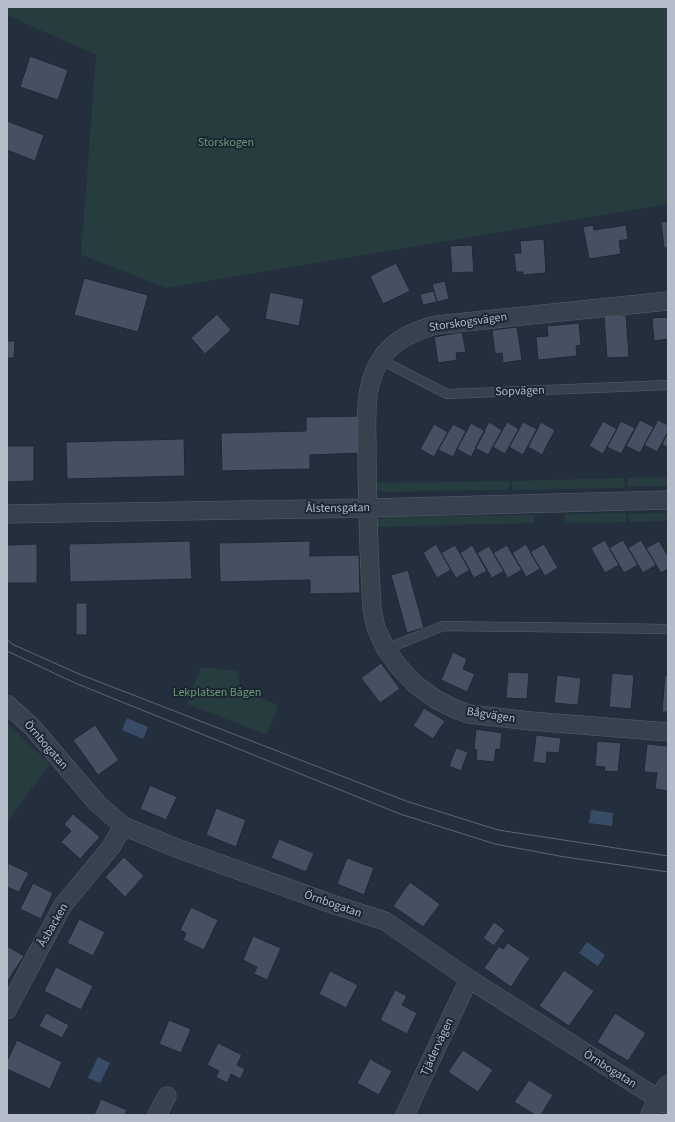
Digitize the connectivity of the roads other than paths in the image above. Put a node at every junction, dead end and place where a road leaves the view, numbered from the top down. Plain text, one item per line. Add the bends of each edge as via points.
1 (668, 301) edge
2 (381, 360) junction
3 (668, 385) edge
4 (668, 500) edge
5 (368, 508) junction
6 (7, 514) edge
7 (668, 629) edge
8 (386, 649) junction
9 (7, 704) edge
10 (668, 732) edge
11 (123, 826) junction
12 (469, 979) junction
13 (7, 1010) edge
14 (668, 1084) edge
15 (166, 1096) dead end
16 (663, 1102) edge
17 (157, 1115) edge
18 (405, 1115) edge
19 (650, 1115) edge

1 - 2 street, Storskogsvägen via 436,325 420,329 391,346
2 - 3 lane, Sopvägen via 446,394
2 - 5 street, Storskogsvägen via 370,385 368,402
4 - 5 street, Ålstensgatan
5 - 6 street, Ålstensgatan
5 - 8 street, Bågvägen via 372,609 376,628
7 - 8 lane via 443,626
8 - 10 street, Bågvägen via 416,685 437,700 469,714
9 - 11 street, Örnbogatan via 33,728 97,803
11 - 12 street, Örnbogatan via 179,850 385,921
11 - 13 street, Åsbacken via 111,847 63,905
12 - 16 street, Örnbogatan
12 - 18 street, Tjädervägen
14 - 16 street
15 - 17 street
16 - 19 street

